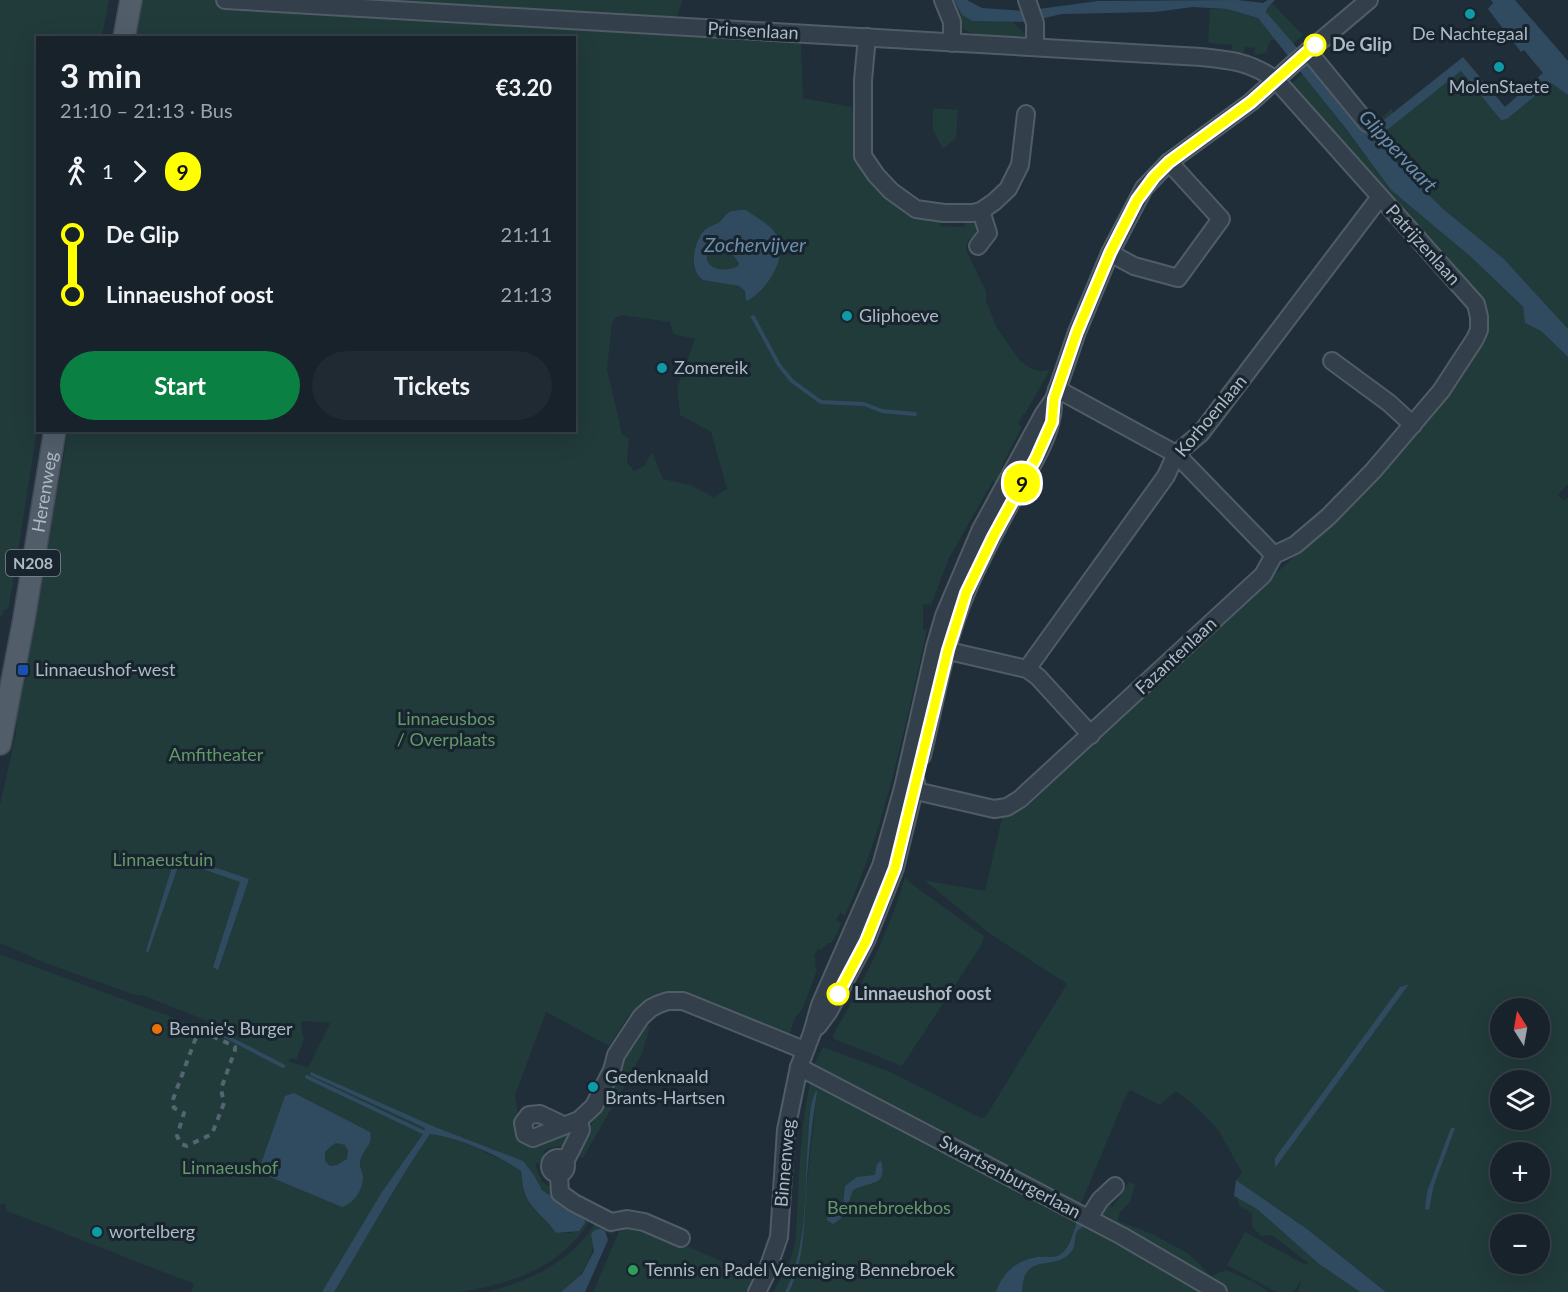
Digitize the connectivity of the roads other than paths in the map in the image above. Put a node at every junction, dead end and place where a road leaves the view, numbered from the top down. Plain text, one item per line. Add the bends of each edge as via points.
1 (131, 0) edge
2 (225, 0) edge
3 (943, 0) edge
4 (1369, 0) edge
5 (1028, 3) edge
6 (124, 36) edge
7 (867, 37) junction
8 (952, 43) junction
9 (1035, 47) junction
10 (1308, 51) junction
11 (1276, 80) junction
12 (1026, 114) dead end
13 (1367, 123) dead end
14 (1169, 162) junction
15 (1380, 197) junction
16 (981, 211) junction
17 (978, 246) dead end
18 (1110, 253) junction
19 (1332, 361) dead end
20 (1056, 394) junction
21 (1413, 425) junction
22 (55, 432) edge
23 (1176, 454) junction
24 (1274, 555) junction
25 (941, 649) junction
26 (1027, 669) junction
27 (1091, 735) junction
28 (0, 744) edge
29 (909, 789) junction
30 (804, 1050) junction
31 (799, 1067) junction
32 (1115, 1186) dead end
33 (1089, 1218) junction
34 (681, 1239) dead end
35 (757, 1292) edge
36 (1218, 1292) edge

1 - 6 main road
2 - 7 street, Prinsenlaan
3 - 8 street via 952,22
4 - 10 street, Binnenweg
5 - 9 street via 1035,23
7 - 8 street, Prinsenlaan
7 - 16 street via 863,156 891,191 916,209 944,213
8 - 9 street, Prinsenlaan
9 - 11 street, Prinsenlaan via 1224,59 1258,67
10 - 11 street, Binnenweg
10 - 13 street
11 - 14 street, Binnenweg
11 - 15 street, Patrijzenlaan
12 - 16 street via 1020,165 1008,189
14 - 18 street, Binnenweg via 1144,188
14 - 18 street via 1221,219 1178,278 1134,266
15 - 21 street, Patrijzenlaan via 1479,310 1475,339
15 - 23 street, Korhoenlaan via 1201,434
16 - 17 street via 988,233
18 - 20 street, Binnenweg
19 - 21 street
20 - 23 street
20 - 25 street, Binnenweg via 981,529
21 - 24 street, Fazantenlaan via 1328,517 1295,545
22 - 28 main road, Herenweg / N208
23 - 24 street
23 - 26 street, Korhoenlaan via 1166,476
24 - 27 street, Fazantenlaan via 1263,575
25 - 26 street
25 - 29 street, Binnenweg
26 - 27 street
27 - 29 street, Fazantenlaan via 1008,807 994,809
29 - 30 street, Binnenweg
30 - 31 street, Binnenweg
30 - 34 street via 683,1001 668,1001 651,1008 637,1023 616,1055 594,1106 571,1123 581,1130 562,1168 560,1193 611,1222 644,1222
31 - 33 street, Swartsenburgerlaan
31 - 35 street, Binnenweg via 786,1130 779,1237
32 - 33 street
33 - 36 street, Swartsenburgerlaan

